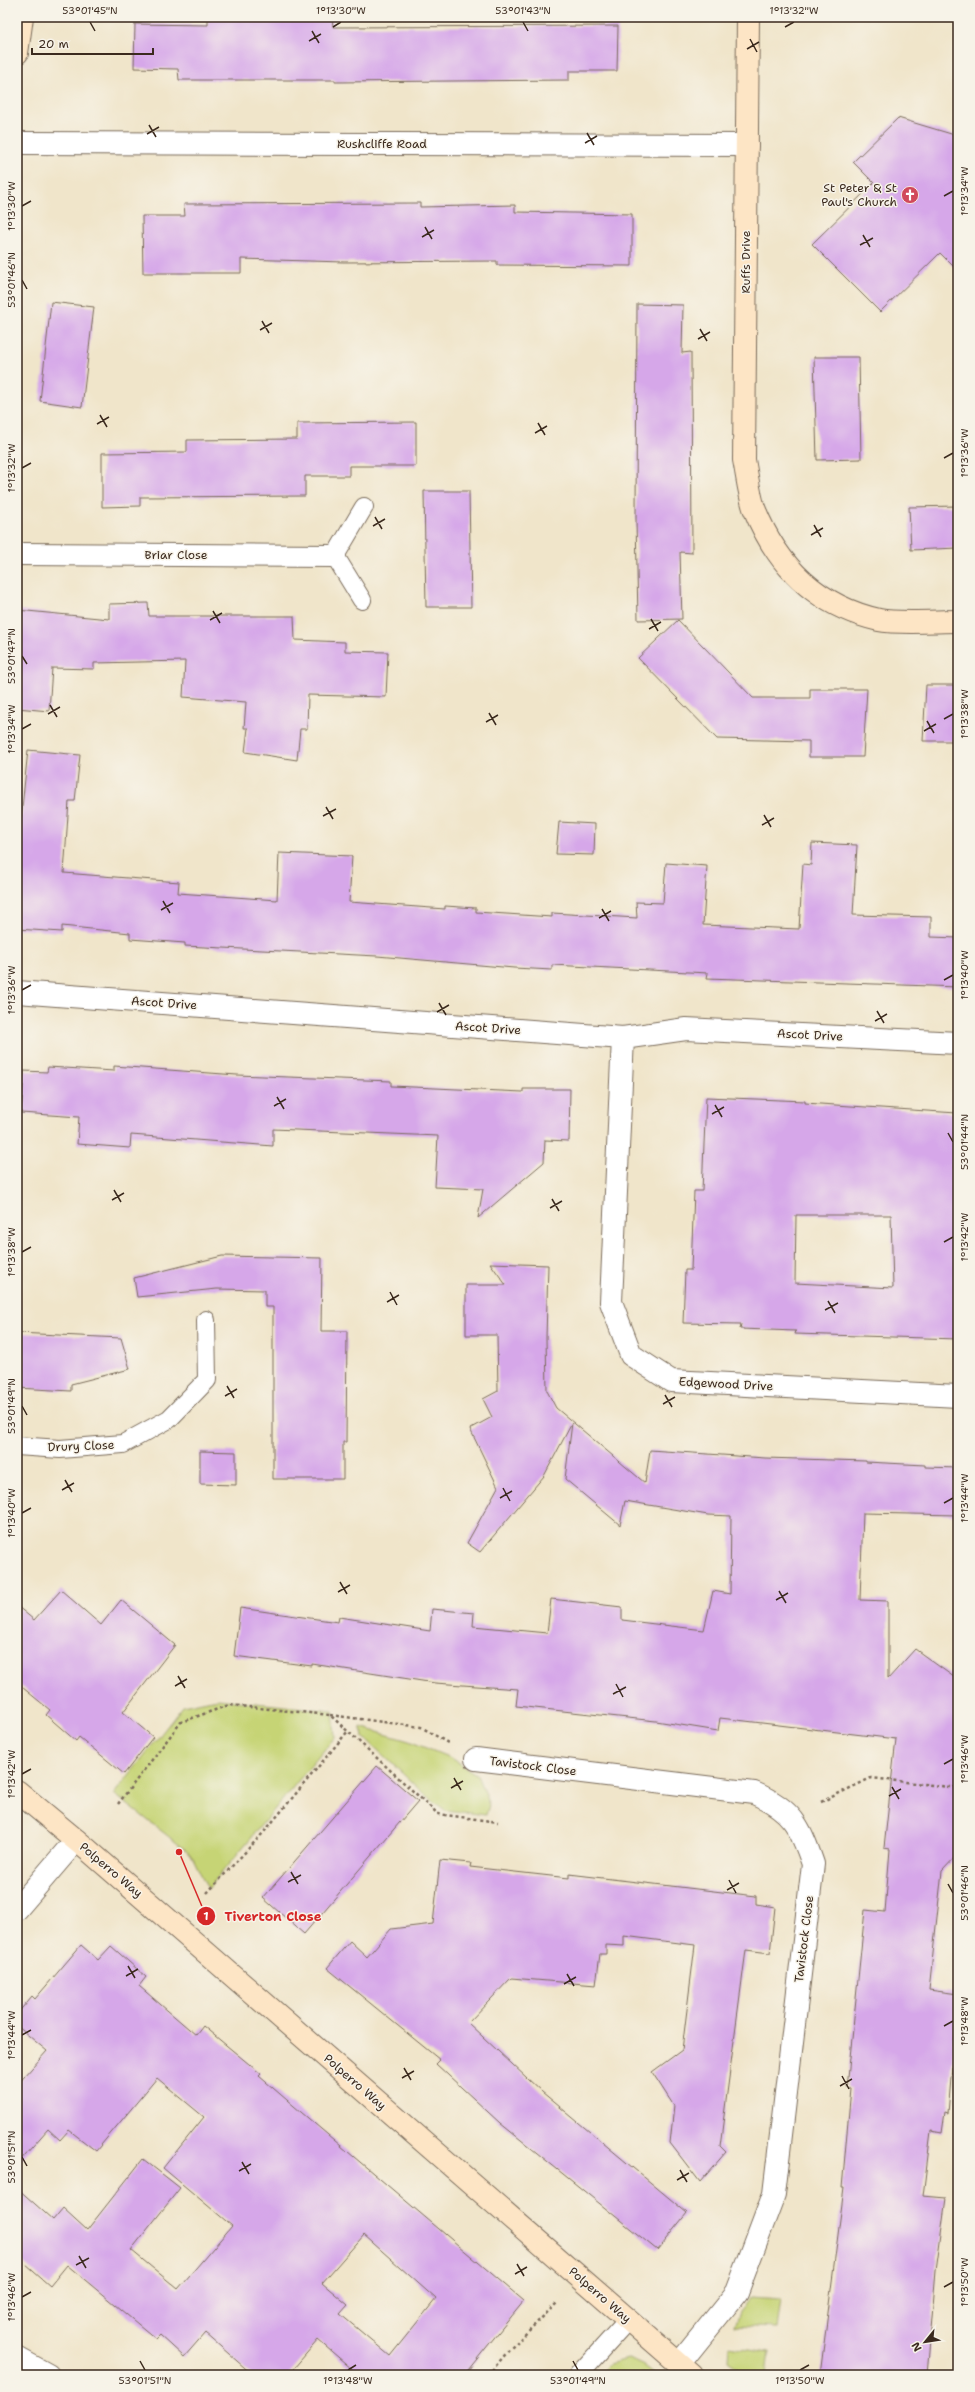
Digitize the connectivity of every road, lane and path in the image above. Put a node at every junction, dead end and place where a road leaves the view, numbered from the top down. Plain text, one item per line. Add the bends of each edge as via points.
1 (22, 17) edge
2 (748, 17) edge
3 (17, 53) edge
4 (17, 143) edge
5 (747, 146) junction
6 (364, 507) dead end
7 (17, 554) edge
8 (335, 556) junction
9 (362, 600) dead end
10 (958, 621) edge
11 (17, 992) edge
12 (623, 1038) junction
13 (958, 1043) edge
14 (206, 1320) dead end
15 (958, 1396) edge
16 (17, 1446) edge
17 (330, 1715) junction
18 (348, 1731) junction
19 (476, 1759) joint
20 (958, 1788) edge
21 (17, 1791) edge
22 (118, 1804) dead end
23 (791, 1817) junction
24 (498, 1822) dead end
25 (76, 1840) junction
26 (207, 1893) dead end
27 (17, 1909) edge
28 (559, 2302) dead end
29 (628, 2320) junction
30 (17, 2358) edge
31 (686, 2369) edge
32 (48, 2375) edge
33 (488, 2375) edge
34 (578, 2375) edge

1 - 3 street
2 - 5 street, Ruffs Drive
4 - 5 street, Rushcliffe Road
5 - 10 street, Ruffs Drive via 744,460 754,507 776,552 803,583 840,608 880,620
6 - 8 lane
7 - 8 street, Briar Close
8 - 9 lane
11 - 12 street, Ascot Drive
12 - 13 street, Ascot Drive via 686,1029
12 - 15 street, Edgewood Drive via 610,1302 631,1355 671,1381
14 - 16 lane, Drury Close via 207,1380 169,1419 123,1444 60,1449
17 - 18 path
17 - 19 path via 421,1727
17 - 22 path via 229,1705 181,1722
18 - 24 path via 438,1814
18 - 26 path via 264,1832
19 - 23 street, Tavistock Close via 754,1793 774,1802
20 - 23 path via 871,1778
21 - 25 street, Polperro Way
23 - 31 street, Tavistock Close via 803,1835 812,1864 774,2194 737,2292
25 - 27 street
25 - 29 street, Polperro Way
28 - 33 path via 510,2349
29 - 31 street, Polperro Way
29 - 34 lane
30 - 32 street

